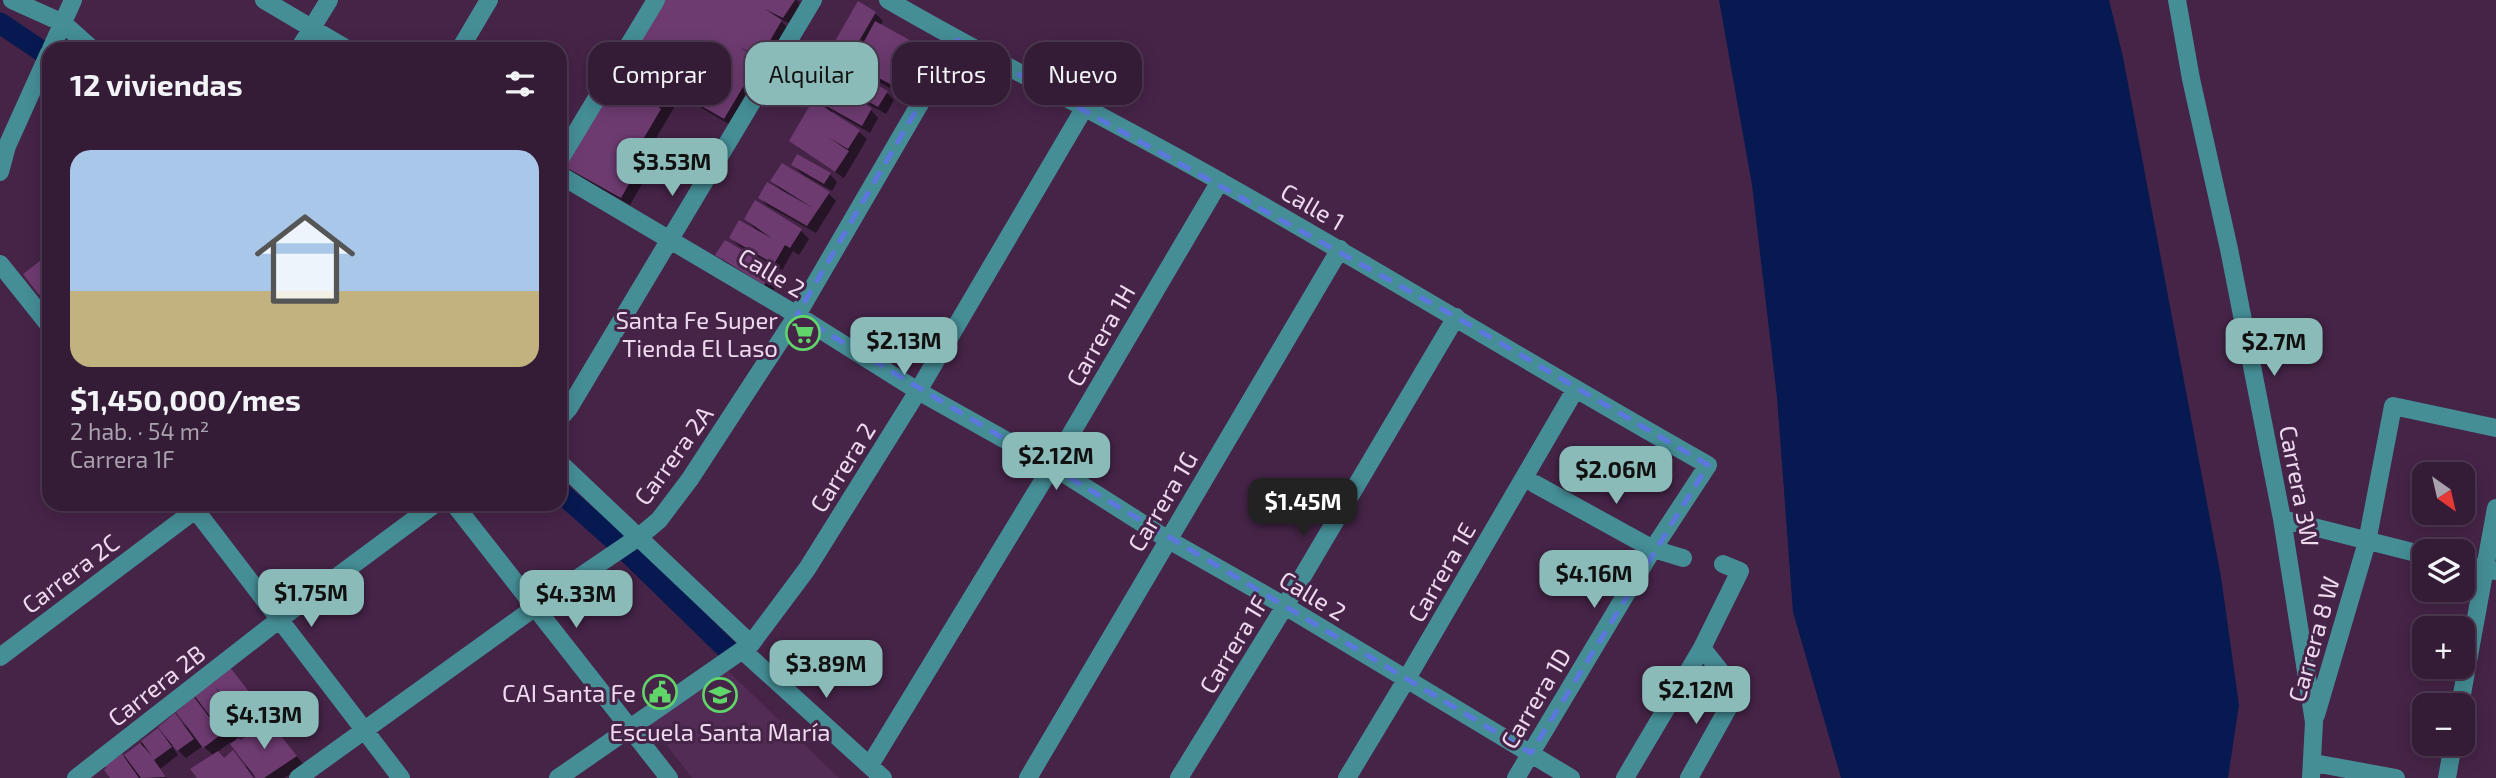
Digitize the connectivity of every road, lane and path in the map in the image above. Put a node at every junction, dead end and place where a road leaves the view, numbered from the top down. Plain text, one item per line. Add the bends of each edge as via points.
1 (12, 0) edge
2 (73, 0) edge
3 (264, 0) edge
4 (328, 0) edge
5 (489, 0) edge
6 (656, 0) edge
7 (813, 0) edge
8 (888, 0) edge
9 (2177, 0) edge
10 (311, 28) junction
11 (957, 40) junction
12 (49, 42) edge
13 (54, 42) edge
14 (303, 42) edge
15 (334, 42) edge
16 (464, 42) edge
17 (42, 67) edge
18 (1086, 107) junction
19 (567, 147) edge
20 (4, 148) edge
21 (0, 172) edge
22 (567, 179) edge
23 (1220, 181) junction
24 (669, 240) junction
25 (1340, 249) junction
26 (0, 264) edge
27 (797, 315) junction
28 (42, 316) edge
29 (1456, 317) junction
30 (1575, 390) junction
31 (918, 391) junction
32 (567, 410) edge
33 (2496, 428) edge
34 (1708, 465) joint
35 (1052, 466) junction
36 (567, 470) edge
37 (1535, 484) dead end
38 (2496, 508) edge
39 (190, 511) edge
40 (201, 511) edge
41 (426, 511) edge
42 (459, 511) edge
43 (2282, 519) junction
44 (636, 539) junction
45 (1167, 539) junction
46 (2367, 542) junction
47 (1653, 549) junction
48 (2412, 552) edge
49 (1683, 558) dead end
50 (1723, 564) dead end
51 (2491, 570) edge
52 (1285, 606) junction
53 (534, 608) junction
54 (279, 619) junction
55 (1702, 648) junction
56 (741, 650) junction
57 (0, 657) edge
58 (1406, 680) junction
59 (2463, 693) edge
60 (2314, 722) junction
61 (631, 728) junction
62 (363, 729) junction
63 (1531, 752) junction
64 (2451, 756) edge
65 (2313, 770) edge
66 (876, 772) edge
67 (76, 778) edge
68 (298, 778) edge
69 (401, 778) edge
70 (558, 778) edge
71 (669, 778) edge
72 (1028, 778) edge
73 (1179, 778) edge
74 (1347, 778) edge
75 (1516, 778) edge
76 (1571, 778) edge
77 (1625, 778) edge
78 (1689, 778) edge
79 (2396, 778) edge
80 (2447, 778) edge

1 - 12 street
2 - 13 street
3 - 10 street
4 - 10 street
5 - 16 street
6 - 19 street
7 - 24 street
8 - 11 street, Calle 1
9 - 43 street, Carrera 3W
10 - 14 street
10 - 15 street
11 - 18 street, Calle 1
11 - 27 street, Carrera 2A
17 - 20 street
18 - 23 street, Calle 1
18 - 31 street, Carrera 2
20 - 21 street
22 - 24 street, Calle 2
23 - 25 street, Calle 1
23 - 35 street, Carrera 1H
24 - 27 street, Calle 2
24 - 32 street
25 - 29 street, Calle 1
25 - 45 street, Carrera 1G
26 - 28 street
27 - 31 street, Calle 2
27 - 44 street, Carrera 2A via 690,479 659,520
29 - 30 street, Calle 1
29 - 52 street, Carrera 1F
30 - 34 street, Calle 1
30 - 58 street, Carrera 1E
31 - 35 street, Calle 2
31 - 56 street, Carrera 2 via 807,569
33 - 46 street, Carrera 8 W via 2393,406
34 - 47 street, Carrera 1D
35 - 45 street, Calle 2
35 - 66 street, Carrera 1H
36 - 44 street
37 - 47 street
38 - 51 street
39 - 57 street, Carrera 2C
40 - 54 street
41 - 54 street, Carrera 2B
42 - 53 street
43 - 46 street
43 - 60 street, Carrera 3W
44 - 53 street, Carrera 2A
44 - 56 street
45 - 52 street, Calle 2
45 - 72 street, Carrera 1G
46 - 48 street
46 - 60 street, Carrera 8 W
47 - 49 street
47 - 63 street, Carrera 1D
50 - 55 street via 1741,571
51 - 59 street
52 - 58 street, Calle 2
52 - 73 street, Carrera 1F
53 - 61 street
53 - 62 street, Carrera 2A
54 - 62 street
54 - 67 street, Carrera 2B
55 - 77 street
55 - 78 street via 1737,692
56 - 61 street, Carrera 2
56 - 66 street
58 - 63 street, Calle 2
58 - 74 street, Carrera 1E
60 - 65 street, Carrera 3W
61 - 70 street, Carrera 2
61 - 71 street
62 - 68 street, Carrera 2A
62 - 69 street
63 - 75 street, Carrera 1D
63 - 76 street, Calle 2
64 - 80 street
65 - 79 street

